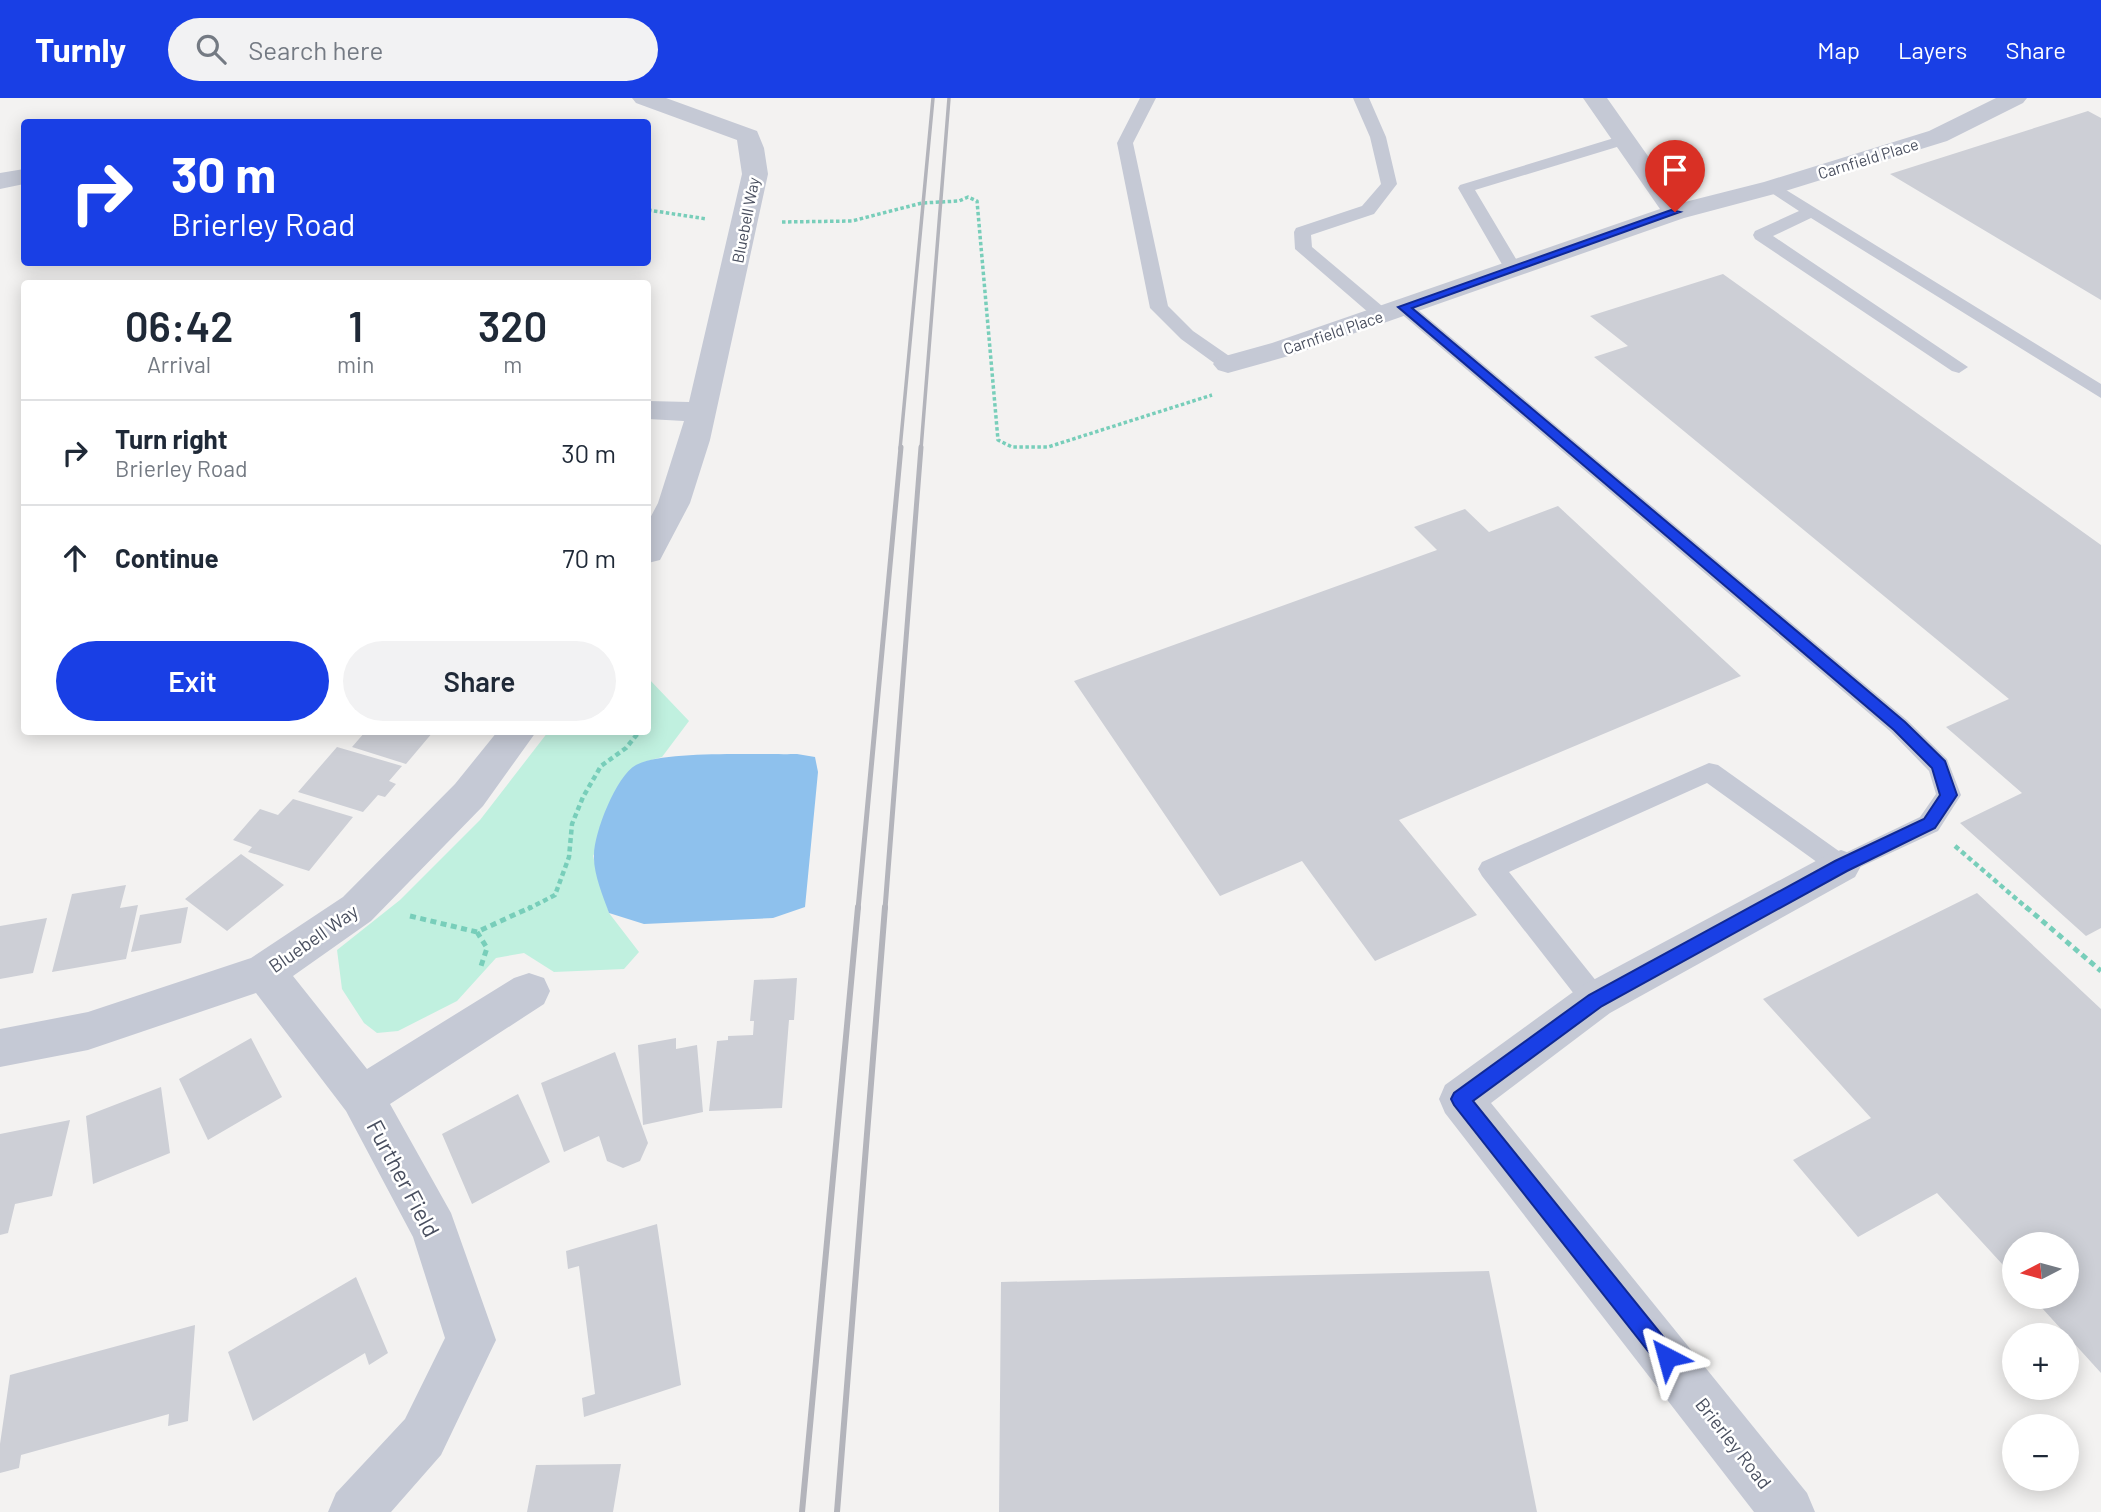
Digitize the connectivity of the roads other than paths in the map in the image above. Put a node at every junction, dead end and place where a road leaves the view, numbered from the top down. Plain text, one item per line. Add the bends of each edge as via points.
1 (644, 98) edge
2 (1148, 98) edge
3 (1361, 98) edge
4 (1595, 98) edge
5 (2015, 98) edge
6 (1625, 140) junction
7 (21, 178) edge
8 (0, 181) edge
9 (1773, 187) junction
10 (1812, 211) junction
11 (1675, 212) junction
12 (1513, 269) junction
13 (1393, 311) junction
14 (1228, 365) joint
15 (1959, 367) dead end
16 (2101, 392) edge
17 (651, 410) edge
18 (702, 412) junction
19 (651, 546) edge
20 (516, 735) edge
21 (1841, 866) junction
22 (265, 972) junction
23 (528, 991) dead end
24 (1595, 1000) junction
25 (0, 1048) edge
26 (362, 1097) junction
27 (355, 1512) edge
28 (1788, 1512) edge

1 - 18 street, Bluebell Way via 748,136 752,148 755,174
2 - 14 lane via 1125,143 1159,308
3 - 13 lane via 1378,136 1389,184 1368,210 1302,232 1304,249
4 - 6 street
5 - 9 street, Carnfield Place via 1938,136
6 - 11 street
6 - 12 lane via 1466,188
7 - 8 street
9 - 10 lane
9 - 11 street, Carnfield Place
10 - 15 lane via 1761,235
10 - 16 lane
11 - 12 street, Carnfield Place
12 - 13 street, Carnfield Place
13 - 14 street, Carnfield Place
13 - 21 lane via 1899,726 1939,766 1949,795 1929,824
17 - 18 street
18 - 19 street, Bluebell Way via 674,503
20 - 22 street, Bluebell Way via 469,795 357,909
21 - 24 street, Brierley Road
21 - 24 lane via 1709,772 1491,869
22 - 25 street, Bluebell Way via 88,1031
22 - 26 street, Further Field
23 - 26 street, Further Field
24 - 28 street, Brierley Road via 1461,1099
26 - 27 street, Further Field via 434,1229 471,1340 423,1437

